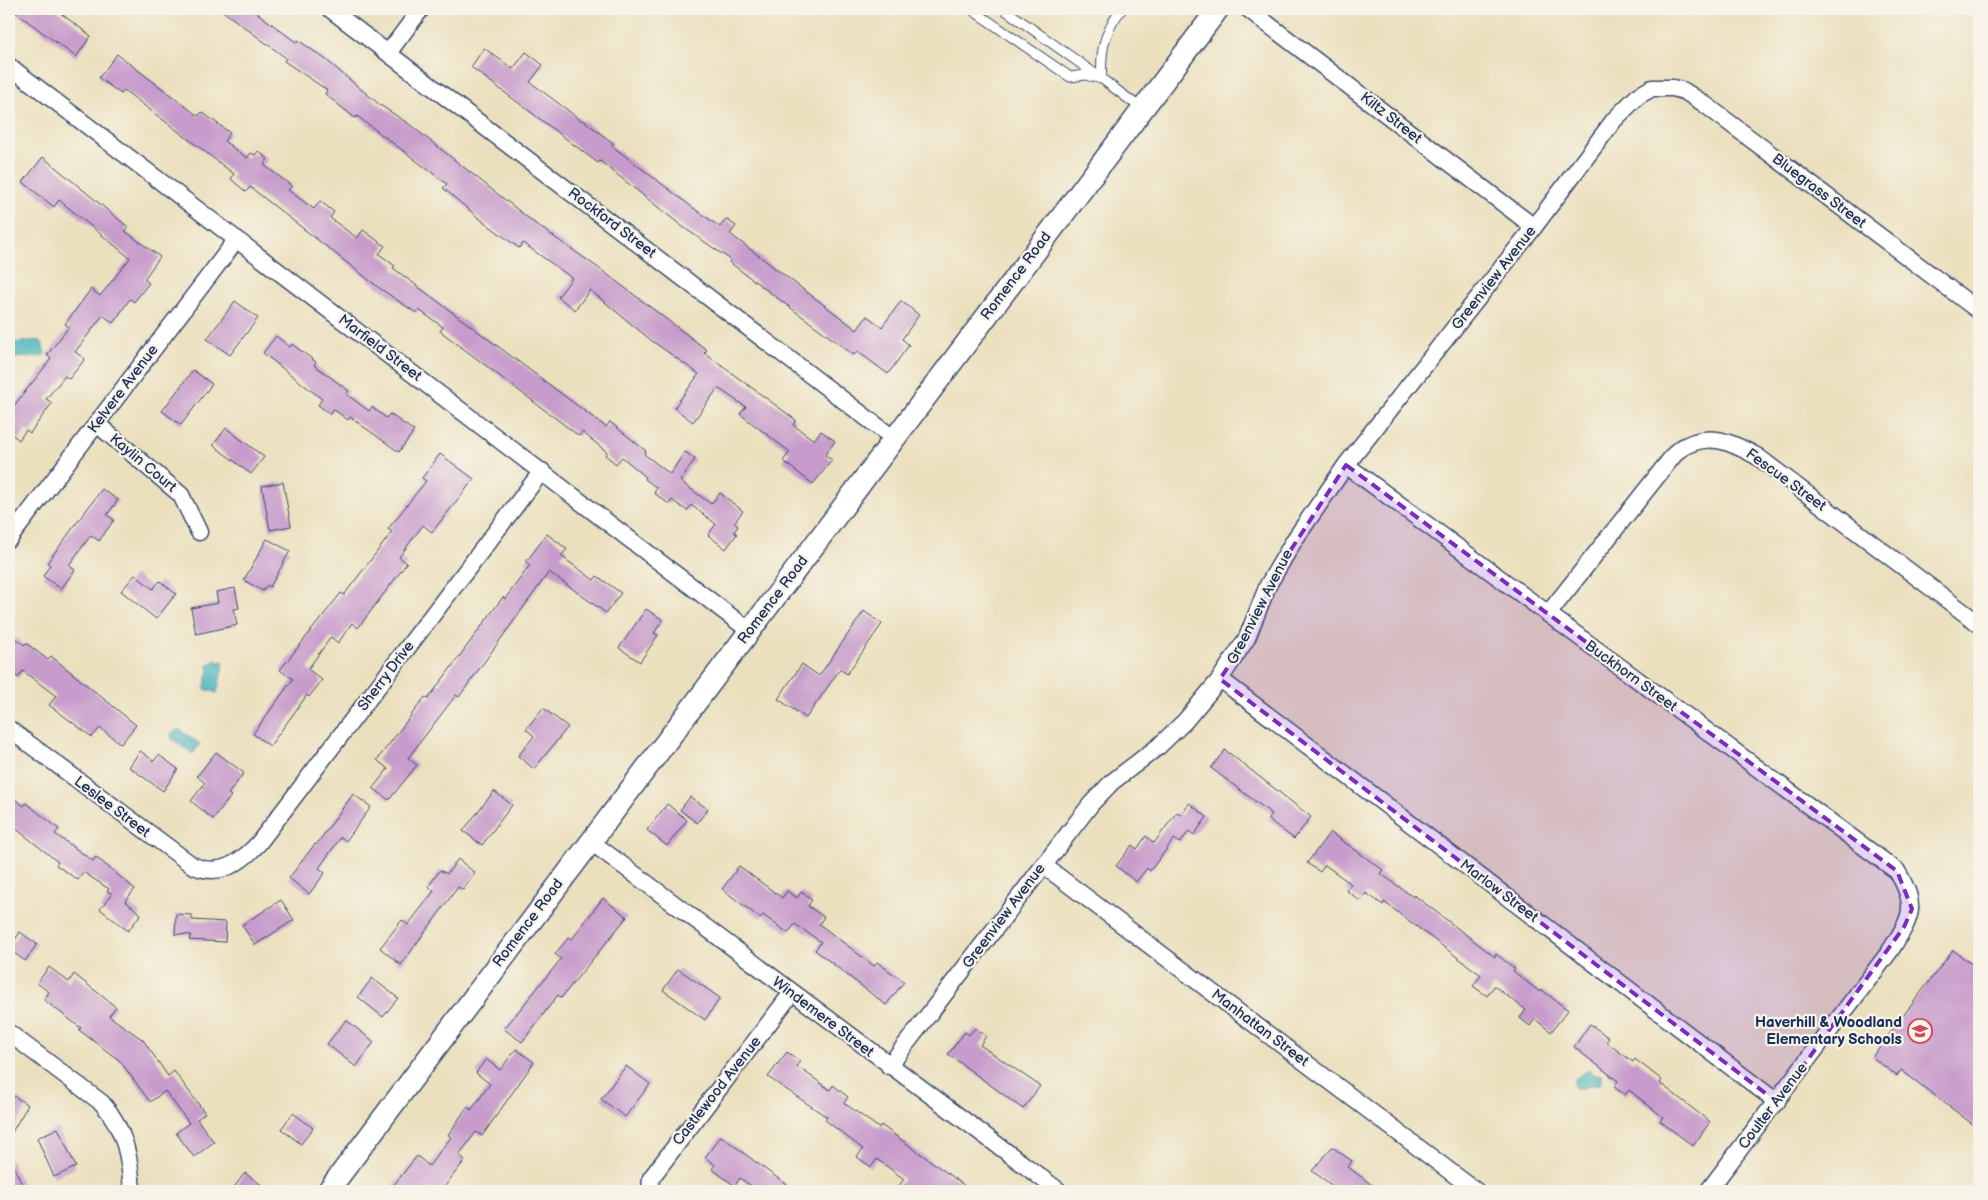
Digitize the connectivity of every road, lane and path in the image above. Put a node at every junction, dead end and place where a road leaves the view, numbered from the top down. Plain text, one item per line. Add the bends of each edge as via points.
1 (330, 9) edge
2 (421, 9) edge
3 (971, 9) edge
4 (1004, 9) edge
5 (1122, 9) edge
6 (1248, 9) edge
7 (1213, 11) edge
8 (388, 53) junction
9 (9, 66) edge
10 (1102, 79) junction
11 (1652, 88) joint
12 (1142, 110) junction
13 (1534, 227) junction
14 (237, 239) junction
15 (1979, 311) edge
16 (97, 424) junction
17 (893, 438) junction
18 (1346, 465) junction
19 (542, 471) junction
20 (199, 532) dead end
21 (9, 539) edge
22 (1548, 614) junction
23 (1979, 624) edge
24 (750, 631) junction
25 (1220, 680) junction
26 (9, 729) edge
27 (590, 841) junction
28 (1043, 865) junction
29 (221, 870) joint
30 (1909, 894) joint
31 (792, 994) junction
32 (9, 1033) edge
33 (890, 1066) junction
34 (1777, 1102) junction
35 (132, 1191) edge
36 (328, 1191) edge
37 (650, 1191) edge
38 (1059, 1191) edge
39 (1476, 1191) edge
40 (1708, 1191) edge

1 - 8 street, Rockford Street
2 - 8 street
3 - 10 lane via 1070,77 1085,75
4 - 10 lane
5 - 10 lane via 1103,44 1100,59
6 - 13 street, Kiltz Street
7 - 12 street, Romence Road
8 - 17 street, Rockford Street
9 - 14 street, Marfield Street
10 - 12 lane
11 - 13 street, Greenview Avenue via 1638,96 1614,120
11 - 15 street, Bluegrass Street via 1673,88 1703,103
12 - 17 street, Romence Road
13 - 18 street, Greenview Avenue
14 - 16 street, Kelvere Avenue
14 - 19 street, Marfield Street
16 - 20 street, Kaylin Court via 182,495
16 - 21 street, Kelvere Avenue
17 - 24 street, Romence Road
18 - 22 street, Buckhorn Street
18 - 25 street, Greenview Avenue via 1268,585 1247,638
19 - 24 street, Marfield Street
19 - 29 street, Sherry Drive via 258,844 236,865
22 - 23 street, Fescue Street via 1677,451 1689,442 1704,439 1721,440 1758,457
22 - 30 street, Buckhorn Street via 1897,871
24 - 27 street, Romence Road
25 - 28 street, Greenview Avenue via 1166,740 1112,782
25 - 34 street, Marlow Street
26 - 29 street, Leslee Street via 192,866
27 - 31 street, Windemere Street
27 - 36 street, Romence Road
28 - 33 street, Greenview Avenue
28 - 39 street, Manhattan Street
30 - 34 street, Coulter Avenue via 1912,908 1890,951
31 - 33 street, Windemere Street
31 - 37 street, Castlewood Avenue via 651,1178
32 - 35 street via 110,1113 118,1124 130,1162
33 - 38 street, Windemere Street
34 - 40 street, Coulter Avenue

